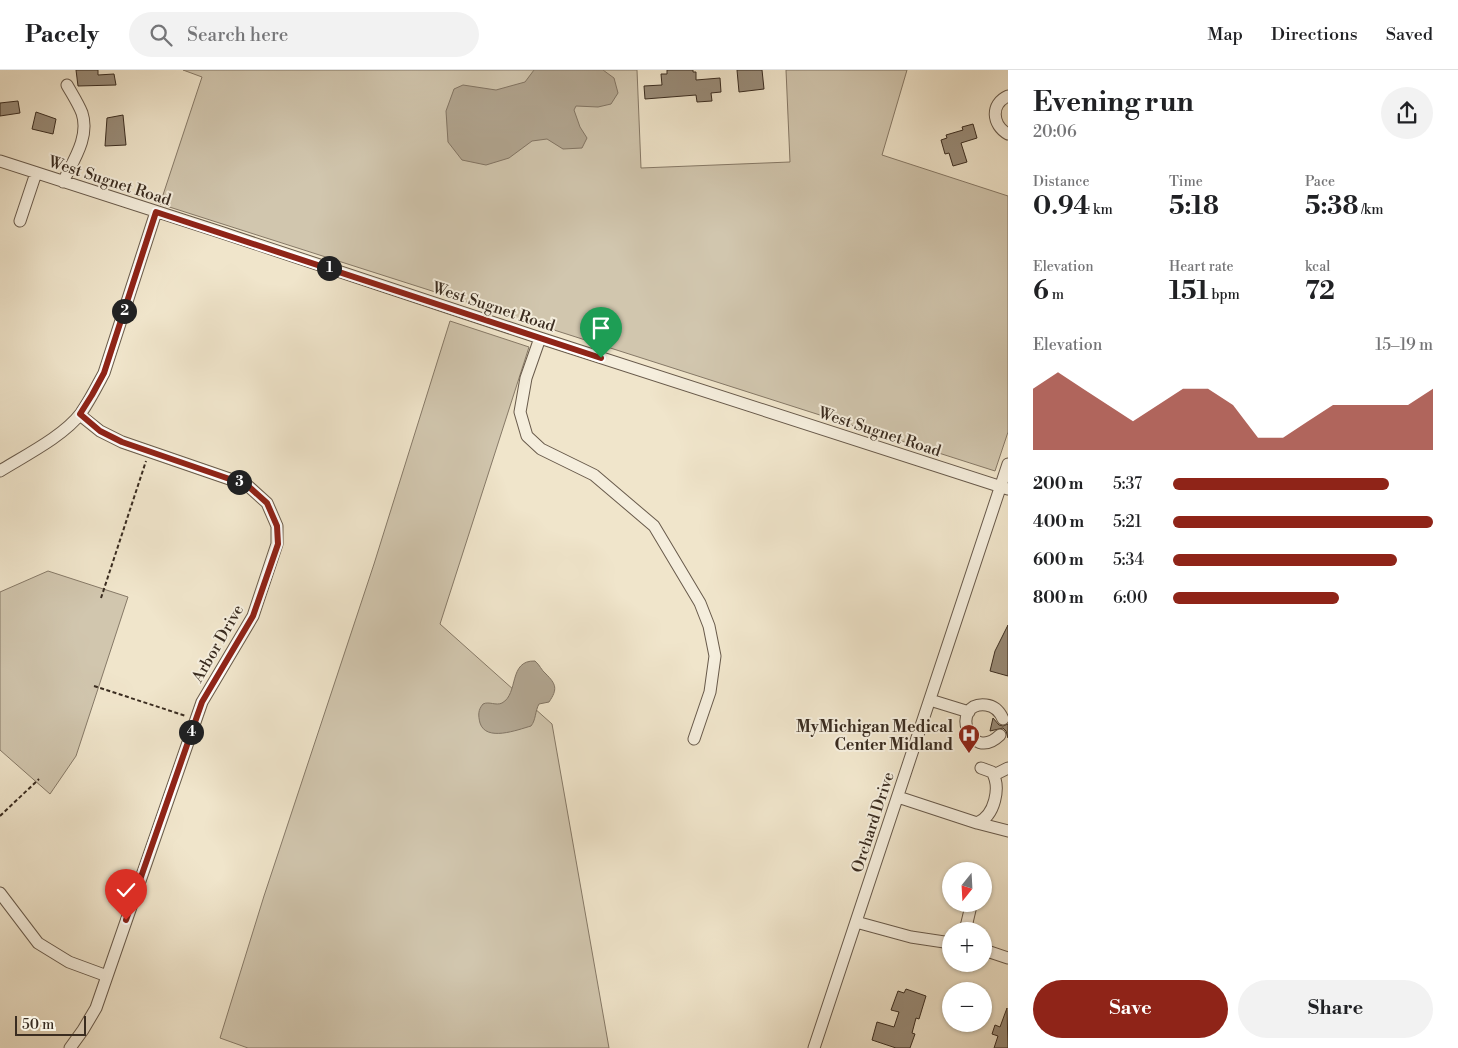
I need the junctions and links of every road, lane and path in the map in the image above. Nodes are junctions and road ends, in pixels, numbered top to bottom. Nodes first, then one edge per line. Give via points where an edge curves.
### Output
1 (67, 85) dead end
2 (1008, 96) edge
3 (1008, 134) edge
4 (0, 161) edge
5 (36, 173) junction
6 (62, 182) junction
7 (156, 212) junction
8 (20, 222) dead end
9 (540, 338) junction
10 (80, 414) junction
11 (149, 451) junction
12 (1008, 464) edge
13 (0, 471) edge
14 (1004, 488) edge
15 (101, 598) dead end
16 (94, 686) dead end
17 (930, 700) junction
18 (969, 712) junction
19 (196, 719) junction
20 (1003, 719) dead end
21 (1000, 735) dead end
22 (694, 740) dead end
23 (981, 768) dead end
24 (1008, 768) edge
25 (994, 774) junction
26 (39, 779) dead end
27 (898, 797) junction
28 (0, 816) edge
29 (977, 823) junction
30 (1008, 832) edge
31 (0, 893) edge
32 (856, 922) junction
33 (942, 942) edge
34 (992, 953) edge
35 (1008, 958) edge
36 (107, 976) junction
37 (70, 1048) edge
38 (814, 1048) edge

1 - 6 street via 81,111 84,130 80,147
2 - 3 street via 998,103 995,117 997,124
4 - 5 street, West Sugnet Road
5 - 6 street, West Sugnet Road
5 - 8 street
6 - 7 street, West Sugnet Road
7 - 9 street, West Sugnet Road
7 - 10 street via 104,373
9 - 14 street, West Sugnet Road
9 - 22 street via 526,378 520,412 527,436 541,449 594,475 654,526 696,595 709,626 715,656 710,692
10 - 11 street, Arbor Drive via 100,431
10 - 13 street via 65,429
11 - 15 path
11 - 19 street, Arbor Drive via 247,485 267,503 277,526 278,544 253,616 202,702
12 - 14 street, Orchard Drive
14 - 17 street, Orchard Drive
16 - 19 path
17 - 18 street
17 - 27 street, Orchard Drive
18 - 20 street via 978,700 992,706
18 - 21 street via 965,723 966,738 990,742
19 - 36 street, Arbor Drive
23 - 25 street
24 - 25 street
25 - 29 street via 997,788 991,812
26 - 28 path
27 - 29 street
27 - 32 street, Orchard Drive
29 - 30 street
31 - 36 street via 38,942 69,962
32 - 33 street
32 - 38 street, Orchard Drive
34 - 35 street
36 - 37 street, Arbor Drive via 96,1008

